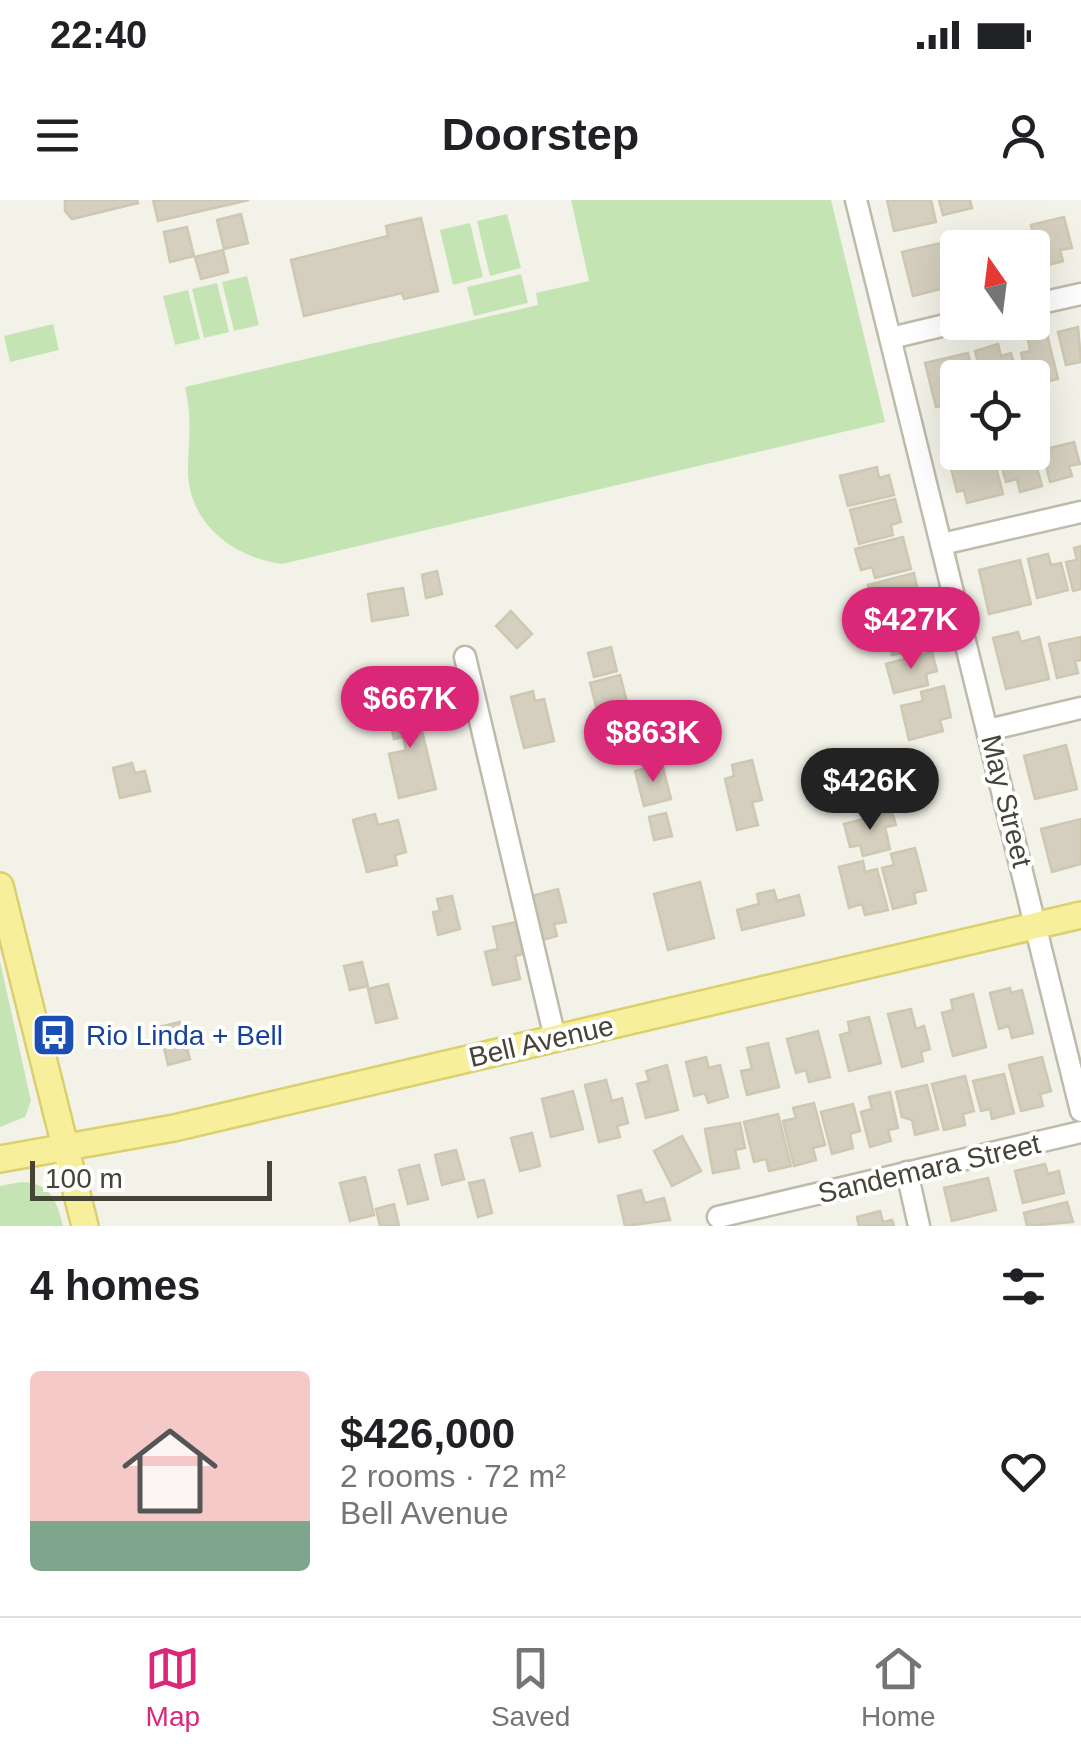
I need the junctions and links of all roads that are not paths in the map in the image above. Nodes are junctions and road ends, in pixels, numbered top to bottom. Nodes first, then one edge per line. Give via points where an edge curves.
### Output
1 (856, 200) edge
2 (1081, 294) edge
3 (1050, 301) edge
4 (940, 326) edge
5 (891, 338) junction
6 (1081, 512) edge
7 (942, 544) junction
8 (465, 657) dead end
9 (1081, 708) edge
10 (988, 730) junction
11 (0, 886) edge
12 (1081, 915) edge
13 (1035, 925) junction
14 (8, 950) edge
15 (555, 1038) junction
16 (1081, 1112) edge
17 (1081, 1132) edge
18 (65, 1147) junction
19 (0, 1159) edge
20 (907, 1172) junction
21 (718, 1218) dead end
22 (84, 1226) edge
23 (919, 1226) edge

1 - 5 street, May Street
2 - 3 street
4 - 5 street
5 - 7 street, May Street
6 - 7 street
7 - 10 street, May Street
8 - 15 street
9 - 10 street
10 - 13 street, May Street
11 - 14 main road
12 - 13 main road, Bell Avenue
13 - 15 main road, Bell Avenue
13 - 16 street, May Street
14 - 18 main road
15 - 18 main road, Bell Avenue
17 - 20 street, Sandemara Street
18 - 19 main road, Bell Avenue
18 - 22 main road
20 - 21 street, Sandemara Street
20 - 23 street

